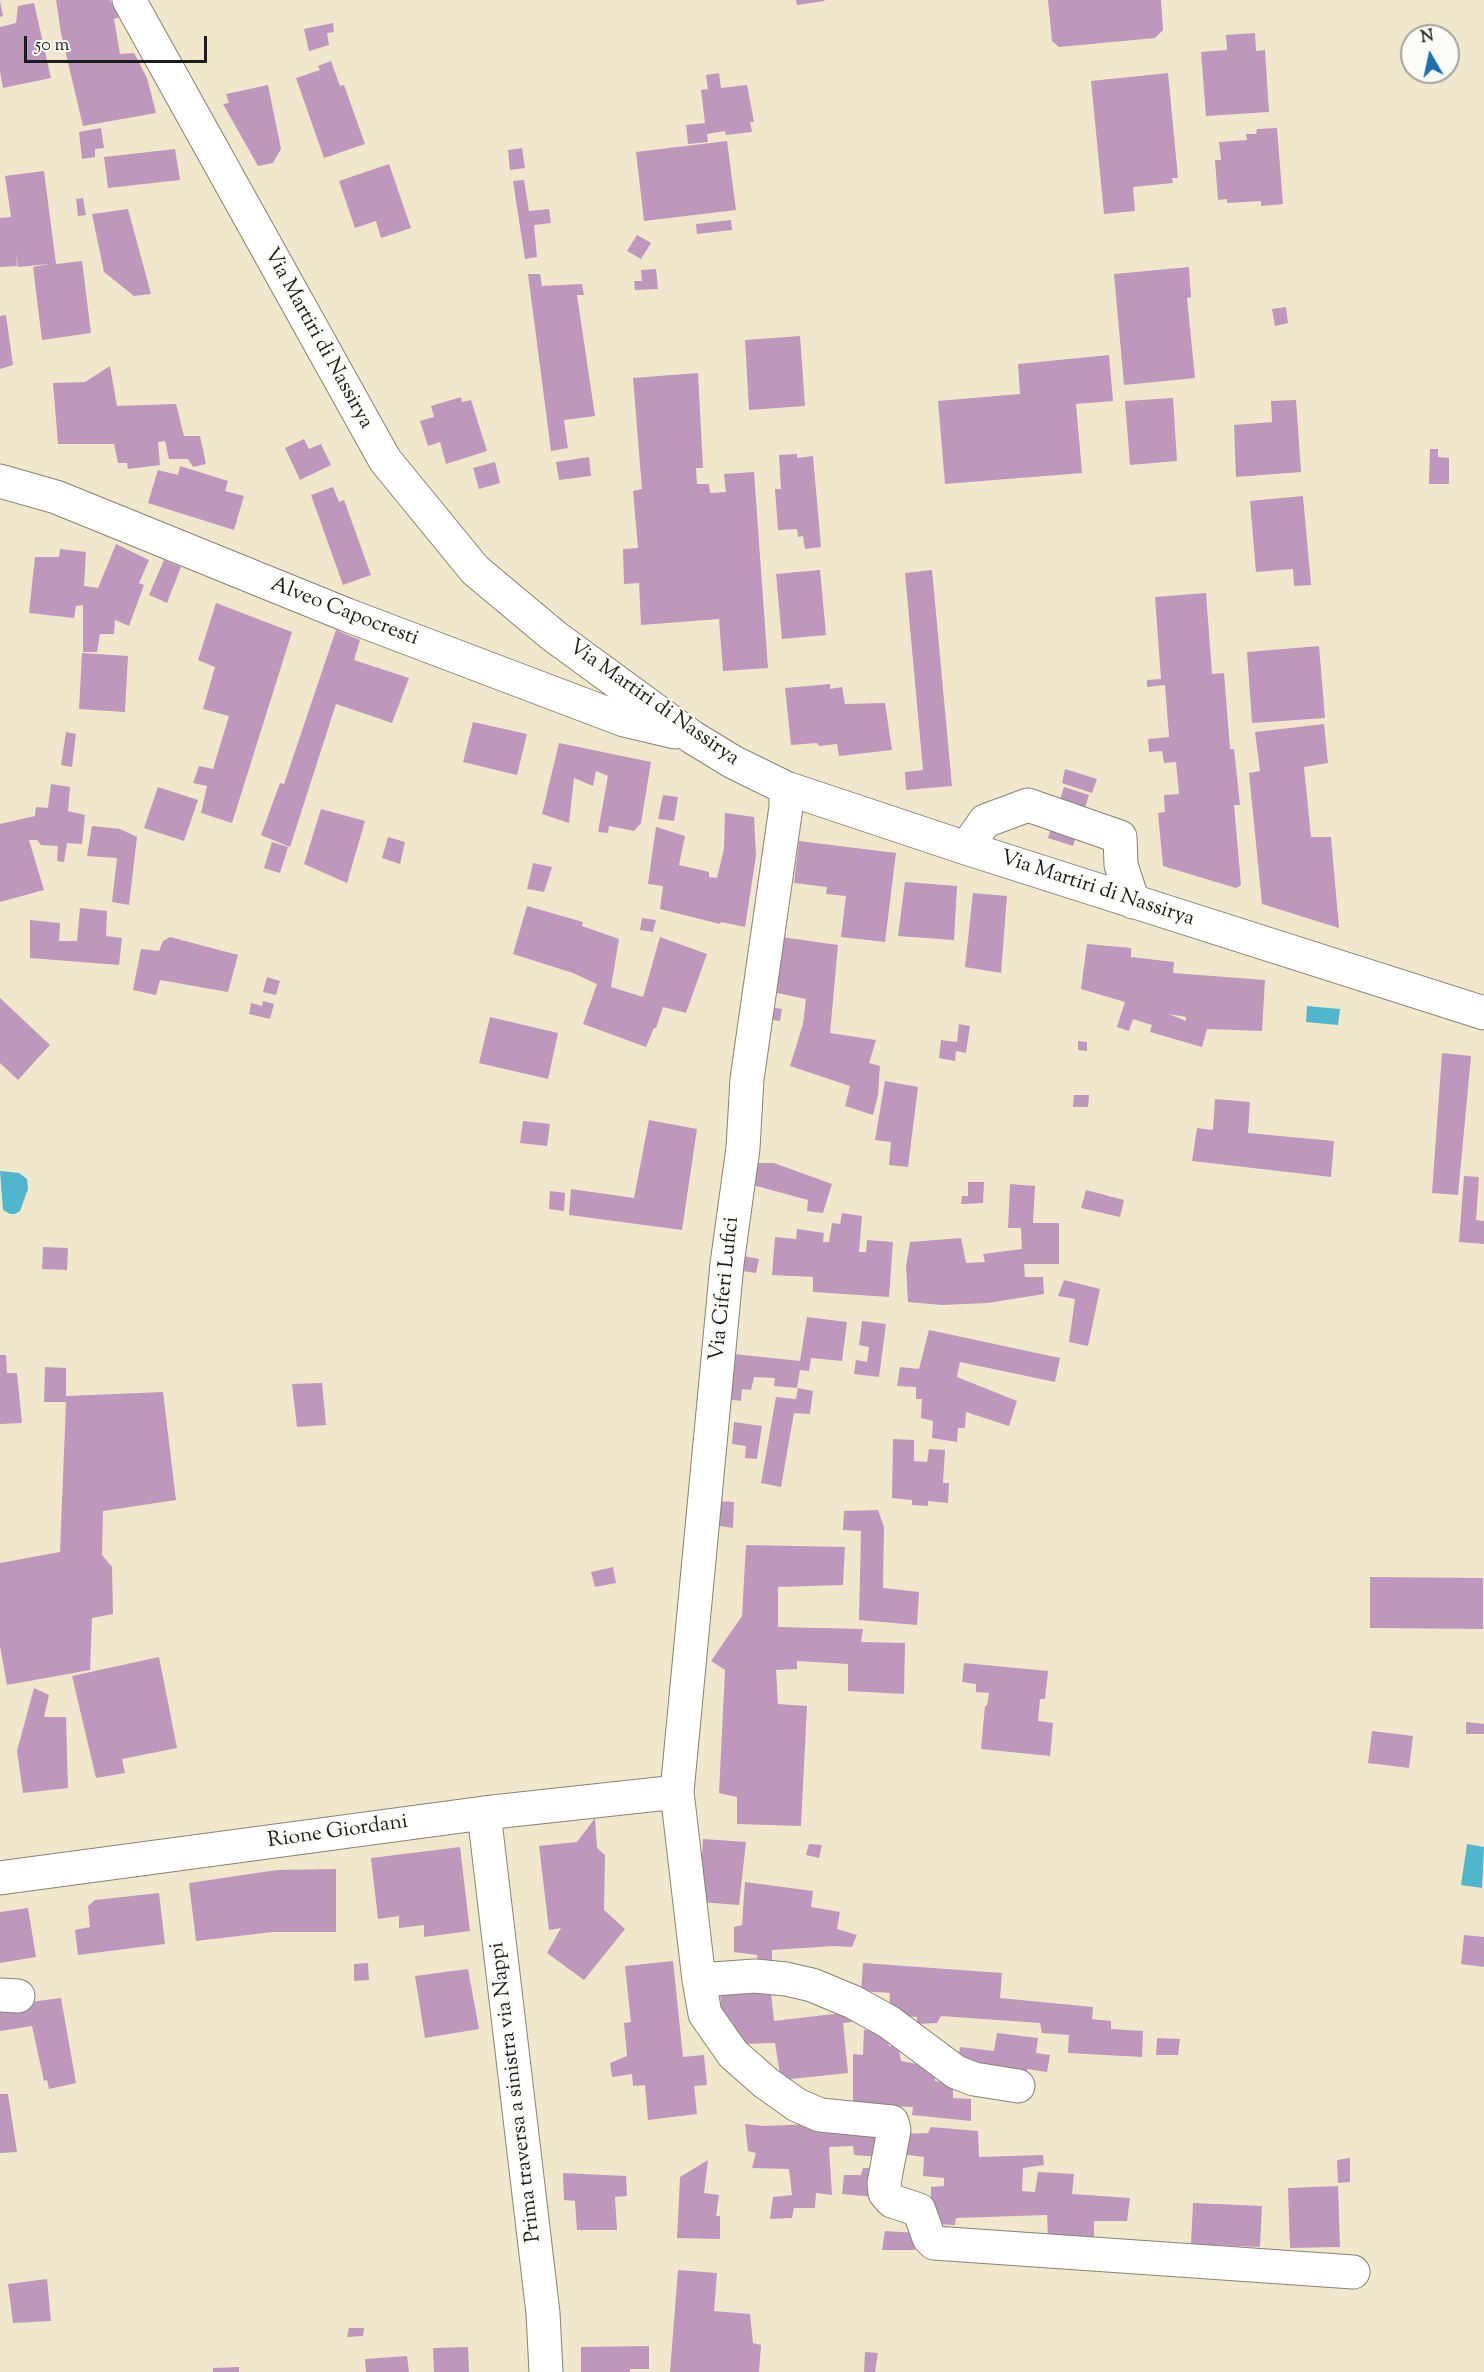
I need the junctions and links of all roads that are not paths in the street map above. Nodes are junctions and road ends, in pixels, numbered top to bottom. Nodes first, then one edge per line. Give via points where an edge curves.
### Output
1 (129, 0) edge
2 (0, 481) edge
3 (692, 736) junction
4 (786, 788) junction
5 (966, 848) junction
6 (1133, 902) junction
7 (1484, 1013) edge
8 (677, 1792) junction
9 (484, 1813) junction
10 (0, 1878) edge
11 (699, 1980) junction
12 (1018, 2086) dead end
13 (1353, 2272) dead end
14 (546, 2372) edge

1 - 3 street, Via Martiri di Nassirya via 385,460 475,570 554,636
2 - 3 street, Alveo Capocresti via 56,497 347,615 624,720
3 - 4 street, Via Martiri di Nassirya
4 - 5 street, Via Martiri di Nassirya
4 - 8 street, Via Ciferi Lufici via 747,1078
5 - 6 street, Via Martiri di Nassirya
5 - 6 street via 985,821 1028,805 1120,837 1121,865
6 - 7 street, Via Martiri di Nassirya
8 - 9 street, Rione Giordani
8 - 11 street, Via Ciferi Lufici
9 - 10 street, Rione Giordani
9 - 14 street, Prima traversa a sinistra via Nappi via 543,2313
11 - 12 street via 755,1976 812,1985 889,2022 956,2072
11 - 13 street, Via Ciferi Lufici via 705,2014 732,2054 766,2083 796,2105 820,2115 892,2122 885,2193 892,2201 918,2210 934,2243

